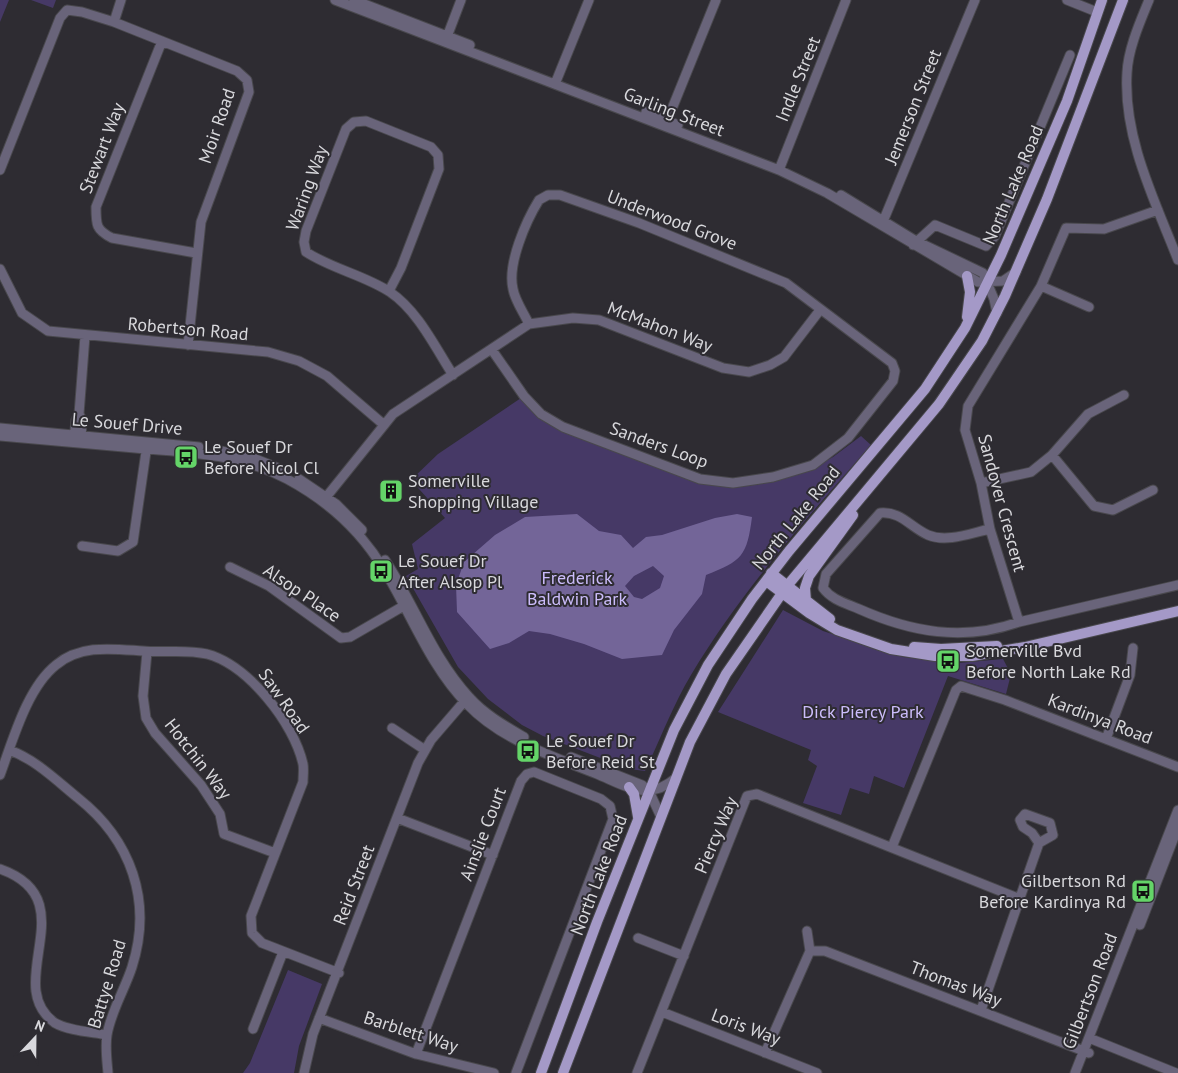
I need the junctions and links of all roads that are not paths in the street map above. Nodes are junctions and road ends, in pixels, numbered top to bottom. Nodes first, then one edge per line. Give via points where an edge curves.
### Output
1 (121, 0) edge
2 (335, 0) edge
3 (354, 0) edge
4 (462, 0) edge
5 (589, 0) edge
6 (716, 0) edge
7 (846, 0) edge
8 (975, 0) edge
9 (1067, 0) edge
10 (1102, 0) edge
11 (1122, 0) edge
12 (1149, 0) edge
13 (1098, 12) junction
14 (114, 22) junction
15 (446, 39) junction
16 (162, 41) junction
17 (1070, 55) dead end
18 (556, 82) junction
19 (666, 123) junction
20 (780, 167) junction
21 (0, 170) edge
22 (1158, 210) junction
23 (882, 223) junction
24 (914, 243) junction
25 (196, 253) junction
26 (1178, 260) edge
27 (0, 269) edge
28 (1016, 272) junction
29 (967, 276) junction
30 (988, 283) junction
31 (1041, 286) junction
32 (389, 291) junction
33 (1089, 308) dead end
34 (820, 310) junction
35 (997, 313) junction
36 (529, 324) junction
37 (965, 328) junction
38 (85, 336) junction
39 (188, 345) junction
40 (492, 350) junction
41 (895, 371) joint
42 (453, 374) junction
43 (1124, 395) dead end
44 (383, 424) junction
45 (0, 428) edge
46 (0, 436) edge
47 (77, 439) junction
48 (147, 445) junction
49 (1052, 455) junction
50 (981, 483) junction
51 (1153, 490) dead end
52 (862, 496) junction
53 (327, 501) junction
54 (990, 529) junction
55 (82, 546) dead end
56 (230, 568) dead end
57 (768, 577) junction
58 (1178, 585) edge
59 (784, 589) junction
60 (806, 602) junction
61 (407, 604) junction
62 (1178, 604) edge
63 (1178, 611) edge
64 (1019, 622) junction
65 (1134, 648) dead end
66 (147, 652) junction
67 (469, 702) junction
68 (392, 728) dead end
69 (1106, 739) junction
70 (9, 750) junction
71 (425, 750) junction
72 (1178, 767) edge
73 (0, 775) edge
74 (677, 778) junction
75 (629, 787) junction
76 (650, 791) junction
77 (1178, 810) edge
78 (662, 817) junction
79 (397, 818) junction
80 (639, 818) junction
81 (1178, 827) edge
82 (1039, 843) dead end
83 (892, 847) junction
84 (275, 853) junction
85 (493, 855) junction
86 (0, 869) edge
87 (1020, 899) junction
88 (807, 931) dead end
89 (638, 938) dead end
90 (810, 951) junction
91 (283, 952) junction
92 (684, 956) junction
93 (339, 972) junction
94 (981, 1010) junction
95 (662, 1012) junction
96 (319, 1018) junction
97 (253, 1029) dead end
98 (107, 1035) junction
99 (1092, 1039) junction
100 (1086, 1052) junction
101 (765, 1053) junction
102 (416, 1054) junction
103 (518, 1069) edge
104 (108, 1073) edge
105 (304, 1073) edge
106 (494, 1073) edge
107 (541, 1073) edge
108 (563, 1073) edge
109 (637, 1073) edge
110 (817, 1073) edge
111 (1076, 1073) edge
112 (1081, 1073) edge
113 (1176, 1073) edge

1 - 14 street
2 - 15 street, Garling Street
3 - 15 street, Garling Street
4 - 15 street
5 - 18 street
6 - 19 street
7 - 20 street, Indle Street
8 - 23 street, Jemerson Street
9 - 13 street
10 - 13 main road, North Lake Road
11 - 28 main road, North Lake Road
12 - 22 street via 1137,28 1126,72 1132,136
13 - 30 main road, North Lake Road via 1067,101
14 - 16 street, Moir Road
14 - 21 street, Moir Road via 67,10 60,18
15 - 18 street, Garling Street
16 - 25 street, Moir Road via 237,71 247,80 249,92 209,195
16 - 25 street, Stewart Way via 96,207 96,222 100,232 112,238
17 - 24 street via 995,236 986,246 935,225
18 - 19 street, Garling Street
19 - 20 street, Garling Street
20 - 23 street, Garling Street
22 - 26 street
22 - 31 street, Sandover Crescent via 1104,229 1066,228
23 - 24 street, Garling Street
24 - 29 street, Garling Street
24 - 30 street, Garling Street via 978,270
25 - 39 street, Moir Road
27 - 38 street, Robertson Road via 22,313 35,324 48,331
28 - 30 street via 1003,281
28 - 35 main road, North Lake Road
29 - 30 street, Garling Street
29 - 37 main road via 970,292
30 - 35 street, Garling Street
30 - 37 main road, North Lake Road
31 - 33 street
31 - 50 street, Sandover Crescent via 968,406 965,430
32 - 32 street, Waring Way via 306,252 304,242 346,129 354,122 366,121 431,147 438,155 439,169
32 - 42 street, Waring Way via 413,315
34 - 36 street, McMahon Way via 784,357 770,366 749,372 723,368 599,320 572,318
34 - 36 street, Underwood Grove via 786,283 760,272 639,223 560,196 548,195 539,200 534,209 514,258 511,275 513,290
34 - 41 street, Underwood Grove via 892,363
35 - 52 main road, North Lake Road via 940,404
36 - 40 street, McMahon Way
37 - 57 main road, North Lake Road via 925,389
38 - 39 street, Robertson Road
38 - 47 street
39 - 44 street, Robertson Road via 268,352 299,361 327,376
40 - 41 street, Sanders Loop via 524,396 541,414 563,427 700,479 733,483 773,477 813,465 848,438 893,381
40 - 42 street, McMahon Way
42 - 44 street, McMahon Way
43 - 49 street via 1088,414
44 - 53 street, McMahon Way via 341,479 338,491
45 - 47 street, Le Souef Drive
46 - 47 street, Le Souef Drive
47 - 48 street, Le Souef Drive
48 - 53 street, Le Souef Drive via 252,464
48 - 55 street via 133,542 118,551
49 - 50 street via 1030,472
49 - 51 street via 1094,506 1113,510
50 - 54 street, Sandover Crescent
52 - 59 main road, North Lake Road
52 - 60 main road via 846,526 809,576 805,588
53 - 61 street, Le Souef Drive via 374,554
54 - 64 street, Sandover Crescent
54 - 64 street via 952,538 930,535 891,512 880,513 826,574 823,588 830,597 888,622 941,633 994,631
56 - 61 street, Alsop Place via 268,586 341,638
57 - 59 main road
57 - 76 main road, North Lake Road via 704,673 674,730
58 - 64 street
59 - 60 main road
59 - 63 main road via 837,630 882,646 935,656 972,656 1025,647
59 - 74 main road, North Lake Road via 726,674 690,742
60 - 62 main road via 830,619 876,638 920,648 941,649 1014,644
61 - 67 street, Le Souef Drive via 429,652
65 - 69 street via 1130,675
66 - 70 street, Saw Road via 106,648 88,650 57,664 38,684
66 - 84 street, Hotchin Way via 143,708 155,733 201,785 220,814 224,834
66 - 84 street, Saw Road via 188,650 233,665 256,684 285,725 304,765 303,782
67 - 71 street, Reid Street
67 - 75 street, Le Souef Drive via 496,727 525,744
67 - 76 street, Le Souef Drive via 530,740
68 - 71 street
69 - 72 street, Kardinya Road
69 - 83 street, Kardinya Road via 965,686 958,687
70 - 73 street, Saw Road
70 - 98 street, Battye Road via 30,761 100,817 122,845 133,870 139,895 138,939 132,966
71 - 79 street, Reid Street
74 - 76 street via 665,787
74 - 78 main road, North Lake Road
75 - 76 street, Le Souef Drive
75 - 80 main road via 634,794
76 - 78 street
76 - 80 main road, North Lake Road
77 - 99 street, Gilbertson Road
78 - 108 main road, North Lake Road
79 - 85 street
79 - 93 street, Reid Street
80 - 107 main road, North Lake Road
81 - 99 street, Gilbertson Road
82 - 87 street
83 - 87 street, Piercy Way
83 - 92 street, Piercy Way via 757,794 747,796
84 - 91 street, Saw Road via 251,916 252,933 262,943
85 - 102 street, Ainslie Court
85 - 103 street, Ainslie Court via 520,781 527,774 534,772 610,806 614,818
86 - 98 street via 27,882 36,894 40,927 31,971 31,991 41,1010 56,1023
87 - 94 street
88 - 90 street
89 - 92 street
90 - 94 street, Thomas Way via 825,951
90 - 101 street
91 - 93 street, Saw Road
91 - 97 street
92 - 95 street, Piercy Way
93 - 96 street, Reid Street
94 - 100 street, Thomas Way
95 - 101 street, Loris Way
95 - 109 street, Piercy Way
96 - 102 street, Barblett Way
96 - 105 street, Reid Street
98 - 104 street, Battye Road
99 - 100 street, Gilbertson Road
99 - 113 street
100 - 111 street, Gilbertson Road
100 - 112 street, Gilbertson Road
101 - 110 street, Loris Way
102 - 106 street, Barblett Way

